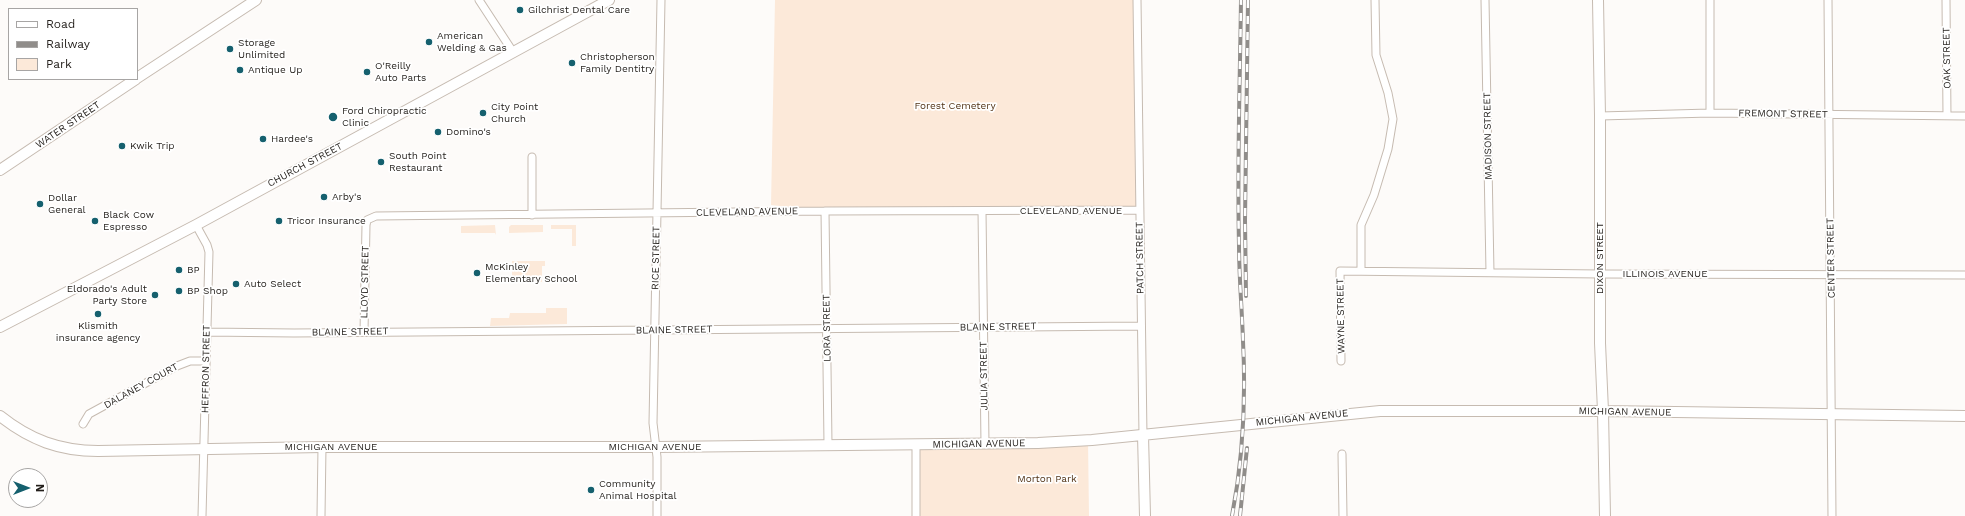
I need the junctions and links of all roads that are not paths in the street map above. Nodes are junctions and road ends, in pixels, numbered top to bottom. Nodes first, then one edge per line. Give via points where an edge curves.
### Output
1 (256, 0) edge
2 (479, 0) edge
3 (609, 0) edge
4 (661, 0) edge
5 (1137, 0) edge
6 (1375, 0) edge
7 (1485, 0) edge
8 (1598, 0) edge
9 (1710, 0) edge
10 (1828, 0) edge
11 (1946, 0) edge
12 (513, 52) junction
13 (138, 78) edge
14 (135, 80) edge
15 (1710, 113) junction
16 (1829, 115) junction
17 (1600, 116) junction
18 (1947, 116) junction
19 (1965, 116) edge
20 (532, 157) dead end
21 (0, 170) edge
22 (1139, 210) junction
23 (825, 211) junction
24 (982, 211) junction
25 (657, 214) junction
26 (532, 215) junction
27 (196, 225) junction
28 (366, 232) joint
29 (1340, 271) joint
30 (1361, 271) junction
31 (1490, 272) junction
32 (1600, 274) junction
33 (1832, 274) junction
34 (1965, 275) edge
35 (1141, 326) junction
36 (0, 327) edge
37 (983, 327) junction
38 (827, 329) junction
39 (654, 330) junction
40 (206, 332) junction
41 (364, 332) junction
42 (206, 361) junction
43 (1341, 361) dead end
44 (1604, 411) junction
45 (1831, 415) junction
46 (0, 416) edge
47 (1965, 416) edge
48 (83, 424) dead end
49 (1143, 435) junction
50 (828, 444) junction
51 (916, 444) junction
52 (985, 444) junction
53 (322, 447) junction
54 (655, 447) junction
55 (204, 448) junction
56 (1342, 454) dead end
57 (202, 516) edge
58 (321, 516) edge
59 (656, 516) edge
60 (916, 516) edge
61 (1145, 516) edge
62 (1343, 516) edge
63 (1604, 516) edge
64 (1832, 516) edge

1 - 13 street, WATER STREET
2 - 12 street
3 - 12 street, CHURCH STREET
4 - 25 street, RICE STREET
5 - 22 street, PATCH STREET
6 - 30 street via 1376,55 1393,119 1388,149 1374,195 1361,225
7 - 31 street, MADISON STREET
8 - 17 street, DIXON STREET
9 - 15 street
10 - 16 street, CENTER STREET
11 - 18 street, OAK STREET
12 - 27 street, CHURCH STREET
14 - 21 street, WATER STREET
15 - 16 street, FREMONT STREET
15 - 17 street, FREMONT STREET
16 - 18 street, FREMONT STREET
16 - 33 street, CENTER STREET
17 - 32 street, DIXON STREET
18 - 19 street, FREMONT STREET
20 - 26 street
22 - 24 street, CLEVELAND AVENUE
22 - 35 street, PATCH STREET
23 - 24 street, CLEVELAND AVENUE
23 - 25 street, CLEVELAND AVENUE
23 - 38 street, LORA STREET
24 - 37 street, JULIA STREET
25 - 26 street, CLEVELAND AVENUE
25 - 39 street, RICE STREET
26 - 28 street, CLEVELAND AVENUE via 376,216 367,220
27 - 36 street, CHURCH STREET
27 - 40 street, HEFFRON STREET via 208,245 209,252
28 - 41 street, LLOYD STREET
29 - 30 street, ILLINOIS AVENUE
29 - 43 street, WAYNE STREET
30 - 31 street, ILLINOIS AVENUE
31 - 32 street, ILLINOIS AVENUE
32 - 33 street, ILLINOIS AVENUE
32 - 44 street, DIXON STREET
33 - 34 street, ILLINOIS AVENUE
33 - 45 street, CENTER STREET
35 - 37 street, BLAINE STREET
35 - 49 street, PATCH STREET
37 - 38 street, BLAINE STREET
37 - 52 street, JULIA STREET
38 - 39 street, BLAINE STREET
38 - 50 street, LORA STREET
39 - 41 street, BLAINE STREET
39 - 54 street, RICE STREET
40 - 41 street, BLAINE STREET
40 - 42 street, HEFFRON STREET
42 - 48 street, DALANEY COURT via 190,361 177,366 89,414
42 - 55 street, HEFFRON STREET
44 - 45 street, MICHIGAN AVENUE
44 - 49 street, MICHIGAN AVENUE via 1380,411
44 - 63 street, DIXON STREET
45 - 47 street, MICHIGAN AVENUE
45 - 64 street, CENTER STREET
46 - 55 street, MICHIGAN AVENUE via 35,439 74,450
49 - 52 street, MICHIGAN AVENUE
49 - 61 street, PATCH STREET
50 - 51 street, MICHIGAN AVENUE
50 - 54 street, MICHIGAN AVENUE
51 - 52 street, MICHIGAN AVENUE
51 - 60 street
53 - 54 street, MICHIGAN AVENUE
53 - 55 street, MICHIGAN AVENUE
53 - 58 street
54 - 59 street, RICE STREET
55 - 57 street, HEFFRON STREET
56 - 62 street

